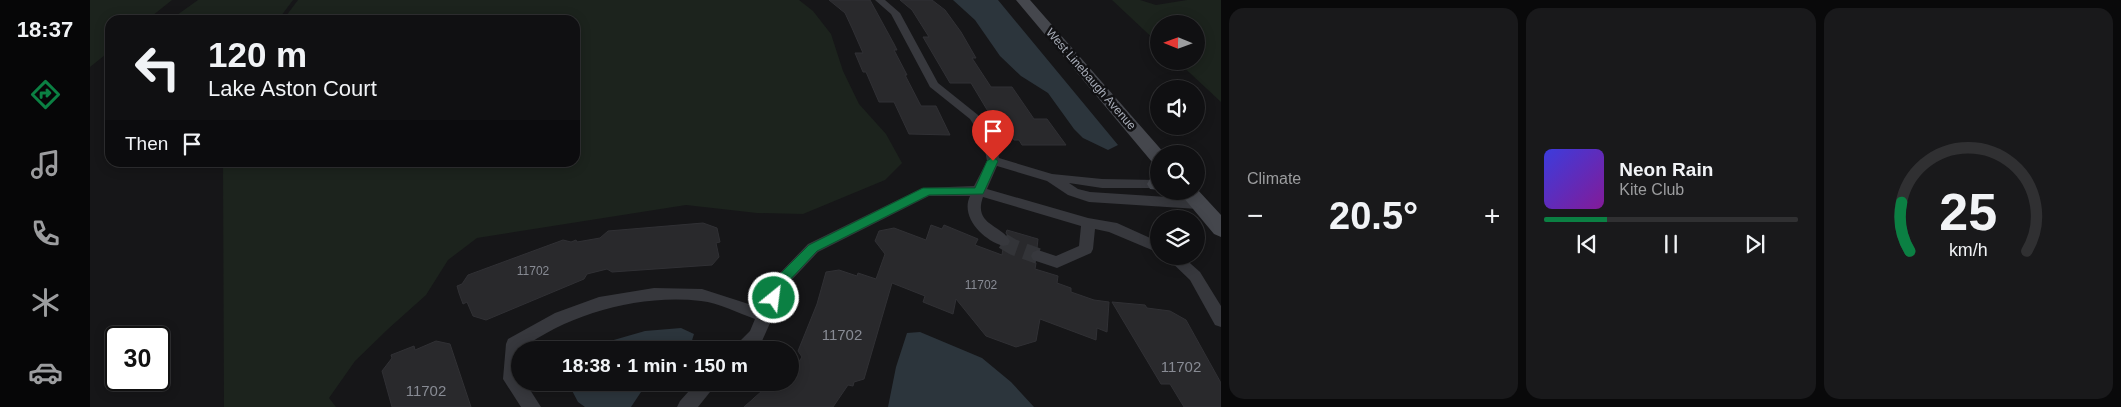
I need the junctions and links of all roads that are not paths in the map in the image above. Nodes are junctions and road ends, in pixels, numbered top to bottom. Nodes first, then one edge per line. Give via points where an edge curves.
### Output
1 (880, 0) edge
2 (1023, 0) edge
3 (1150, 148) edge
4 (993, 161) junction
5 (1052, 178) junction
6 (1150, 184) edge
7 (979, 192) junction
8 (1150, 199) edge
9 (1196, 200) edge
10 (1088, 223) junction
11 (1221, 229) edge
12 (1003, 241) tunnel mouth
13 (1150, 244) edge
14 (1038, 256) tunnel mouth
15 (1182, 265) edge
16 (766, 316) junction
17 (1221, 320) edge
18 (751, 341) edge
19 (701, 391) edge
20 (532, 407) edge
21 (686, 407) edge

1 - 4 street via 895,13 934,85 974,116 989,139
2 - 3 main road, West Linebaugh Avenue
4 - 5 street
4 - 7 street
5 - 6 street via 1092,183
5 - 8 street via 1069,190 1089,197
7 - 10 street
7 - 12 street via 973,201 976,219
7 - 16 street via 927,191 813,248 781,281
9 - 11 main road
10 - 13 street via 1112,227
10 - 14 street via 1086,249 1056,262
15 - 17 street via 1195,276
16 - 18 street
16 - 20 street via 702,295 654,294 605,302 561,318 514,344 512,379
19 - 21 street

